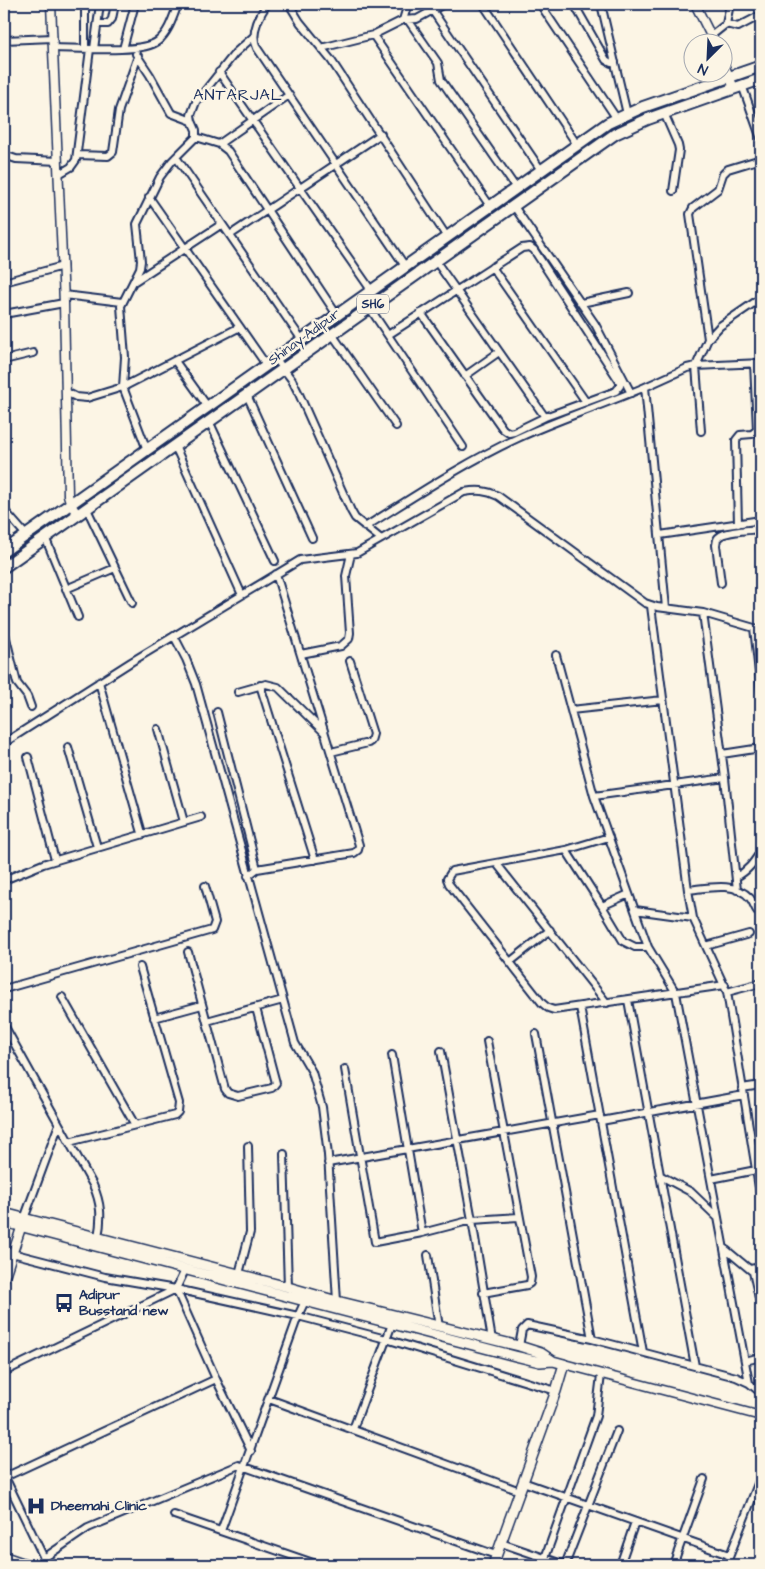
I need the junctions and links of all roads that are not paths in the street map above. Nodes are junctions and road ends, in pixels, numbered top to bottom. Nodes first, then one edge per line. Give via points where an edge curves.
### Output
1 (51, 4) edge
2 (85, 4) edge
3 (100, 4) edge
4 (116, 4) edge
5 (135, 4) edge
6 (178, 4) edge
7 (268, 4) edge
8 (288, 4) edge
9 (408, 4) edge
10 (444, 4) edge
11 (483, 4) edge
12 (540, 4) edge
13 (574, 4) edge
14 (602, 4) edge
15 (695, 4) edge
16 (730, 4) edge
17 (432, 10) junction
18 (761, 15) edge
19 (406, 20) junction
20 (98, 24) junction
21 (726, 24) junction
22 (709, 32) edge
23 (719, 32) edge
24 (373, 35) junction
25 (254, 37) junction
26 (53, 38) junction
27 (4, 40) edge
28 (53, 48) junction
29 (90, 48) junction
30 (322, 48) junction
31 (123, 49) junction
32 (134, 49) junction
33 (138, 56) junction
34 (615, 62) junction
35 (761, 66) edge
36 (219, 72) junction
37 (732, 75) edge
38 (732, 79) edge
39 (761, 79) edge
40 (714, 82) edge
41 (738, 87) junction
42 (290, 95) junction
43 (664, 113) junction
44 (627, 114) junction
45 (618, 118) junction
46 (192, 121) junction
47 (253, 121) junction
48 (380, 134) junction
49 (196, 137) junction
50 (761, 139) edge
51 (219, 144) junction
52 (578, 146) junction
53 (4, 155) edge
54 (77, 155) junction
55 (176, 157) junction
56 (761, 159) edge
57 (58, 162) junction
58 (336, 164) junction
59 (541, 170) junction
60 (59, 174) junction
61 (300, 188) junction
62 (516, 188) junction
63 (673, 192) dead end
64 (150, 197) junction
65 (513, 205) junction
66 (490, 206) junction
67 (267, 210) junction
68 (222, 224) junction
69 (230, 235) junction
70 (447, 237) junction
71 (185, 248) junction
72 (435, 260) junction
73 (63, 266) junction
74 (405, 266) junction
75 (492, 267) junction
76 (4, 282) edge
77 (133, 282) junction
78 (371, 290) junction
79 (456, 291) junction
80 (630, 293) dead end
81 (761, 298) edge
82 (64, 299) junction
83 (122, 302) junction
84 (581, 304) junction
85 (369, 307) junction
86 (422, 313) junction
87 (4, 314) edge
88 (337, 315) junction
89 (240, 327) junction
90 (332, 334) junction
91 (388, 335) junction
92 (708, 339) junction
93 (302, 340) junction
94 (499, 352) junction
95 (33, 353) dead end
96 (276, 359) junction
97 (4, 360) edge
98 (176, 361) junction
99 (754, 363) junction
100 (761, 363) edge
101 (267, 366) junction
102 (696, 366) junction
103 (284, 368) junction
104 (465, 376) junction
105 (123, 387) junction
106 (645, 387) junction
107 (66, 392) junction
108 (631, 393) junction
109 (246, 395) junction
110 (586, 402) junction
111 (208, 407) junction
112 (545, 417) junction
113 (209, 421) junction
114 (396, 426) dead end
115 (701, 431) dead end
116 (175, 446) junction
117 (463, 447) dead end
118 (147, 450) junction
119 (71, 505) junction
120 (4, 510) edge
121 (82, 512) junction
122 (761, 520) edge
123 (738, 524) junction
124 (366, 527) junction
125 (760, 529) edge
126 (26, 535) junction
127 (660, 536) junction
128 (45, 537) junction
129 (312, 538) dead end
130 (382, 539) junction
131 (4, 552) edge
132 (761, 553) edge
133 (351, 554) junction
134 (275, 561) dead end
135 (4, 567) edge
136 (115, 568) junction
137 (276, 574) junction
138 (721, 583) dead end
139 (66, 588) junction
140 (242, 595) junction
141 (132, 603) dead end
142 (651, 606) junction
143 (666, 608) junction
144 (703, 613) junction
145 (78, 617) dead end
146 (754, 628) junction
147 (4, 630) edge
148 (761, 630) edge
149 (174, 636) junction
150 (6, 649) edge
151 (301, 654) junction
152 (556, 655) dead end
153 (350, 661) dead end
154 (99, 682) junction
155 (260, 685) junction
156 (761, 691) edge
157 (238, 692) dead end
158 (663, 700) junction
159 (31, 707) dead end
160 (570, 710) junction
161 (217, 712) dead end
162 (158, 729) dead end
163 (326, 734) junction
164 (4, 742) edge
165 (68, 747) dead end
166 (761, 748) edge
167 (331, 752) junction
168 (722, 754) junction
169 (28, 757) dead end
170 (726, 778) junction
171 (673, 785) junction
172 (594, 796) junction
173 (201, 817) dead end
174 (184, 822) junction
175 (142, 833) junction
176 (609, 837) junction
177 (98, 847) junction
178 (566, 850) junction
179 (761, 851) edge
180 (55, 860) junction
181 (315, 860) junction
182 (497, 864) junction
183 (257, 869) junction
184 (248, 876) junction
185 (736, 877) junction
186 (4, 880) edge
187 (205, 886) dead end
188 (688, 890) junction
189 (737, 890) junction
190 (629, 894) junction
191 (602, 906) junction
192 (635, 910) junction
193 (761, 915) edge
194 (693, 918) junction
195 (550, 930) junction
196 (750, 934) dead end
197 (706, 946) junction
198 (648, 947) junction
199 (188, 952) dead end
200 (510, 962) junction
201 (140, 967) dead end
202 (761, 983) edge
203 (725, 985) junction
204 (4, 989) edge
205 (727, 992) junction
206 (676, 993) junction
207 (62, 997) dead end
208 (283, 1000) junction
209 (628, 1000) junction
210 (608, 1003) junction
211 (202, 1005) junction
212 (580, 1007) junction
213 (256, 1008) junction
214 (154, 1018) junction
215 (207, 1021) junction
216 (4, 1025) edge
217 (536, 1034) dead end
218 (487, 1041) dead end
219 (441, 1051) dead end
220 (392, 1055) dead end
221 (345, 1069) dead end
222 (761, 1085) edge
223 (742, 1088) junction
224 (744, 1095) junction
225 (696, 1104) junction
226 (649, 1113) junction
227 (600, 1118) junction
228 (552, 1123) junction
229 (59, 1124) junction
230 (136, 1125) junction
231 (504, 1131) junction
232 (456, 1140) junction
233 (69, 1142) junction
234 (248, 1146) dead end
235 (408, 1149) junction
236 (284, 1154) dead end
237 (361, 1157) junction
238 (328, 1163) junction
239 (756, 1170) junction
240 (661, 1176) junction
241 (711, 1179) junction
242 (761, 1200) edge
243 (4, 1213) edge
244 (519, 1218) junction
245 (718, 1218) junction
246 (472, 1220) junction
247 (4, 1222) edge
248 (23, 1223) junction
249 (422, 1233) junction
250 (98, 1237) junction
251 (724, 1248) junction
252 (4, 1251) edge
253 (12, 1253) junction
254 (428, 1256) dead end
255 (761, 1267) edge
256 (750, 1268) junction
257 (185, 1270) junction
258 (239, 1274) junction
259 (4, 1279) edge
260 (288, 1287) junction
261 (176, 1289) junction
262 (484, 1293) junction
263 (305, 1301) junction
264 (338, 1301) junction
265 (761, 1307) edge
266 (298, 1316) junction
267 (392, 1324) junction
268 (439, 1327) junction
269 (386, 1339) junction
270 (592, 1339) junction
271 (492, 1340) junction
272 (519, 1346) junction
273 (643, 1352) junction
274 (761, 1357) edge
275 (552, 1361) junction
276 (745, 1361) junction
277 (564, 1364) junction
278 (695, 1366) junction
279 (4, 1372) edge
280 (601, 1375) junction
281 (216, 1379) junction
282 (749, 1383) junction
283 (556, 1391) junction
284 (761, 1393) edge
285 (270, 1398) junction
286 (761, 1416) edge
287 (353, 1429) junction
288 (617, 1431) dead end
289 (249, 1454) junction
290 (242, 1465) junction
291 (4, 1476) edge
292 (761, 1476) edge
293 (704, 1479) dead end
294 (522, 1487) junction
295 (567, 1498) junction
296 (588, 1505) junction
297 (174, 1514) dead end
298 (635, 1522) junction
299 (221, 1531) junction
300 (683, 1538) junction
301 (501, 1543) junction
302 (496, 1555) junction
303 (729, 1555) junction
304 (4, 1556) edge
305 (44, 1558) junction
306 (545, 1558) junction
307 (16, 1563) edge
308 (30, 1565) edge
309 (38, 1565) edge
310 (319, 1565) edge
311 (493, 1565) edge
312 (565, 1565) edge
313 (620, 1565) edge
314 (673, 1565) edge
315 (726, 1565) edge

1 - 26 street
2 - 29 street
3 - 20 street
4 - 20 street via 108,24
5 - 31 street
6 - 32 street via 164,35 149,47
7 - 25 street
8 - 30 street
9 - 19 street
10 - 17 street
11 - 52 street
12 - 45 street
13 - 34 street via 606,60
14 - 34 street
15 - 22 street
16 - 21 street
17 - 19 street via 417,19
17 - 59 street
18 - 21 street via 738,27
19 - 24 street
19 - 62 street via 438,63 441,80
20 - 29 street
21 - 23 street
24 - 30 street
24 - 66 street
25 - 36 street via 234,53
25 - 42 street via 257,48
26 - 27 street
26 - 28 street
28 - 29 street
28 - 57 street
29 - 31 street
29 - 54 street
30 - 48 street
31 - 32 street
32 - 33 street
33 - 46 street via 171,113
33 - 54 street via 119,110 113,152 108,156
34 - 44 street
35 - 37 main road, Shinay-Adipur / SH6
36 - 46 street via 196,102
36 - 47 street
38 - 41 street
39 - 41 main road, Shinay-Adipur / SH6
40 - 44 main road, Shinay-Adipur / SH6
41 - 43 main road, Shinay-Adipur / SH6
41 - 50 street
42 - 47 street
42 - 58 street
43 - 63 street via 679,150
43 - 65 main road, Shinay-Adipur / SH6 via 615,134
44 - 45 main road, Shinay-Adipur / SH6
45 - 52 main road, Shinay-Adipur / SH6
46 - 49 street
47 - 51 street
47 - 61 street
48 - 58 street
48 - 70 street
49 - 51 street
49 - 55 street
51 - 67 street via 228,151
52 - 59 main road, Shinay-Adipur / SH6
53 - 57 street
54 - 60 street via 74,163
55 - 64 street via 160,177
55 - 68 street
56 - 92 street via 728,169 718,189 690,214
57 - 60 street
58 - 61 street
58 - 74 street
59 - 62 main road, Shinay-Adipur / SH6
60 - 73 street
61 - 67 street
61 - 78 street
62 - 66 main road, Shinay-Adipur / SH6
64 - 71 street
64 - 77 street via 137,224 141,261
65 - 72 main road, Shinay-Adipur / SH6
65 - 84 street
66 - 70 main road, Shinay-Adipur / SH6
67 - 69 street
67 - 88 street
68 - 69 street
68 - 71 street
69 - 93 street
70 - 74 main road, Shinay-Adipur / SH6
71 - 77 street
71 - 89 street
72 - 79 street
72 - 85 main road, Shinay-Adipur / SH6
73 - 76 street
73 - 82 street
74 - 78 main road, Shinay-Adipur / SH6
75 - 79 street
75 - 110 street
75 - 110 street via 522,248 534,250 620,382 616,391
77 - 83 street
78 - 88 main road, Shinay-Adipur / SH6
79 - 86 street
79 - 94 street
80 - 84 street
81 - 92 street via 720,326
82 - 83 street
82 - 87 street
82 - 107 street
83 - 105 street
84 - 108 street
85 - 90 main road, Shinay-Adipur / SH6
85 - 91 street
86 - 91 street
86 - 104 street
88 - 93 main road, Shinay-Adipur / SH6
89 - 98 street
89 - 101 street
90 - 103 main road, Shinay-Adipur / SH6
90 - 114 street
91 - 117 street
92 - 102 street
93 - 96 main road, Shinay-Adipur / SH6
94 - 104 street
94 - 112 street
95 - 97 street
96 - 101 main road, Shinay-Adipur / SH6
96 - 103 street
98 - 105 street
98 - 111 street
99 - 100 street
99 - 102 street
99 - 123 street via 757,430 740,435 736,440
101 - 111 main road, Shinay-Adipur / SH6
102 - 106 street
102 - 115 street
103 - 109 main road, Shinay-Adipur / SH6
103 - 124 street via 299,394 351,511
104 - 112 street via 506,432 514,432
105 - 107 street via 87,398
105 - 118 street
106 - 108 street
106 - 127 street
107 - 119 street via 68,495
108 - 124 street via 492,451
109 - 113 main road, Shinay-Adipur / SH6
109 - 129 street
110 - 112 street
111 - 118 main road, Shinay-Adipur / SH6
113 - 116 main road, Shinay-Adipur / SH6
113 - 134 street
116 - 121 main road, Shinay-Adipur / SH6
116 - 140 street
118 - 119 main road, Shinay-Adipur / SH6
119 - 121 street
119 - 126 main road, Shinay-Adipur / SH6
120 - 126 street
121 - 128 main road, Shinay-Adipur / SH6
121 - 136 street
122 - 123 street
123 - 127 street
124 - 130 street
125 - 132 street
125 - 138 street via 726,534 717,539
126 - 131 main road, Shinay-Adipur / SH6
127 - 143 street
128 - 135 main road, Shinay-Adipur / SH6
128 - 139 street
130 - 133 street
130 - 142 street via 464,492 488,491
133 - 137 street via 300,560
133 - 151 street via 346,576 349,639 341,646
136 - 139 street
136 - 141 street
137 - 140 street
137 - 151 street
139 - 145 street
140 - 149 street
142 - 143 street
142 - 158 street
143 - 144 street
144 - 146 street
144 - 168 street
146 - 148 street
146 - 156 street
147 - 150 street
149 - 154 street
149 - 184 street via 196,684
150 - 159 street via 17,682
151 - 163 street
152 - 160 street
153 - 167 street via 373,734 368,743
154 - 164 street
154 - 175 street
155 - 157 street
155 - 163 street via 278,687
155 - 181 street
158 - 160 street
158 - 171 street
160 - 172 street
161 - 183 street
162 - 174 street
163 - 167 street
165 - 177 street
166 - 168 street
167 - 181 street via 359,846 354,853
168 - 170 street
169 - 180 street
170 - 171 street
170 - 185 street
171 - 172 street
171 - 188 street
172 - 176 street
173 - 174 street
174 - 175 street
175 - 177 street
176 - 178 street
176 - 190 street
177 - 180 street
178 - 182 street
178 - 191 street
179 - 185 street via 745,873
180 - 186 street
181 - 183 street
182 - 195 street
182 - 200 street via 452,871 447,879
183 - 184 street
184 - 208 street
185 - 189 street
187 - 204 street via 215,922 212,930
188 - 189 street via 718,886
188 - 194 street
189 - 193 street via 748,896
190 - 191 street
190 - 192 street
191 - 198 street via 624,941 635,947
192 - 194 street
192 - 198 street
194 - 197 street
195 - 200 street
195 - 210 street
196 - 197 street
197 - 203 street
198 - 206 street
199 - 211 street
200 - 212 street via 548,1008
201 - 214 street
202 - 205 street
203 - 205 street
203 - 206 street
205 - 223 street
206 - 209 street
206 - 225 street
207 - 230 street
208 - 213 street
208 - 238 street via 295,1043 312,1072 322,1107
209 - 210 street
209 - 226 street
210 - 212 street
211 - 214 street
211 - 215 street
212 - 227 street
213 - 215 street
213 - 215 street via 276,1079 272,1088 238,1096 228,1093
214 - 230 street via 179,1108 175,1115
216 - 229 street
217 - 228 street
218 - 231 street
219 - 232 street
220 - 235 street
221 - 237 street
222 - 223 street
223 - 224 street
224 - 225 street
224 - 239 street
225 - 226 street
225 - 241 street
226 - 227 street
226 - 240 street
227 - 228 street
227 - 273 street
228 - 231 street
228 - 270 street
229 - 233 street
229 - 248 street
230 - 233 street
231 - 232 street
231 - 244 street
232 - 235 street
232 - 246 street
233 - 250 street via 98,1198 101,1210
234 - 258 street via 250,1232
235 - 237 street
235 - 249 street
236 - 260 street
237 - 238 street
237 - 249 street via 375,1242
238 - 264 street
239 - 241 street
239 - 242 street
240 - 245 street via 691,1192
240 - 278 street
241 - 245 street
243 - 248 main road
244 - 246 street
244 - 262 street via 531,1281 527,1285
245 - 251 street
246 - 249 street
246 - 262 street
247 - 248 main road
248 - 250 main road
248 - 253 street
248 - 257 main road
250 - 258 main road
251 - 256 street
251 - 276 street
252 - 253 street
253 - 259 street
253 - 261 street via 104,1277
254 - 268 street
255 - 256 street
256 - 265 street via 755,1276
257 - 261 street
257 - 263 main road
258 - 260 main road
260 - 264 main road
261 - 266 street
261 - 279 street
261 - 281 street
262 - 271 street
263 - 266 street
263 - 267 main road
264 - 268 main road
266 - 269 street
266 - 285 street
267 - 269 street
267 - 275 main road via 540,1362
268 - 271 main road
269 - 283 street
269 - 287 street
270 - 272 street via 527,1325 522,1330
270 - 273 street
271 - 272 main road
272 - 275 main road via 541,1353
273 - 278 street
274 - 276 street
275 - 277 main road
276 - 282 street
277 - 280 street
277 - 283 main road
278 - 282 street
280 - 286 street
280 - 295 street via 596,1416
281 - 289 street
281 - 291 street
282 - 284 street
283 - 294 main road
285 - 287 street
285 - 289 street
287 - 294 street
288 - 296 street
289 - 290 street
290 - 299 street
290 - 302 street
290 - 305 street via 88,1528
291 - 305 street
292 - 303 street
293 - 300 street
294 - 295 street
294 - 301 main road
295 - 296 street
295 - 306 street
296 - 298 street
296 - 312 street
297 - 299 street
298 - 300 street
298 - 313 street
299 - 310 street
300 - 303 street
300 - 314 street
301 - 302 main road
301 - 306 street
302 - 311 main road
303 - 315 street
304 - 307 street
305 - 309 street
306 - 312 street
307 - 308 street

